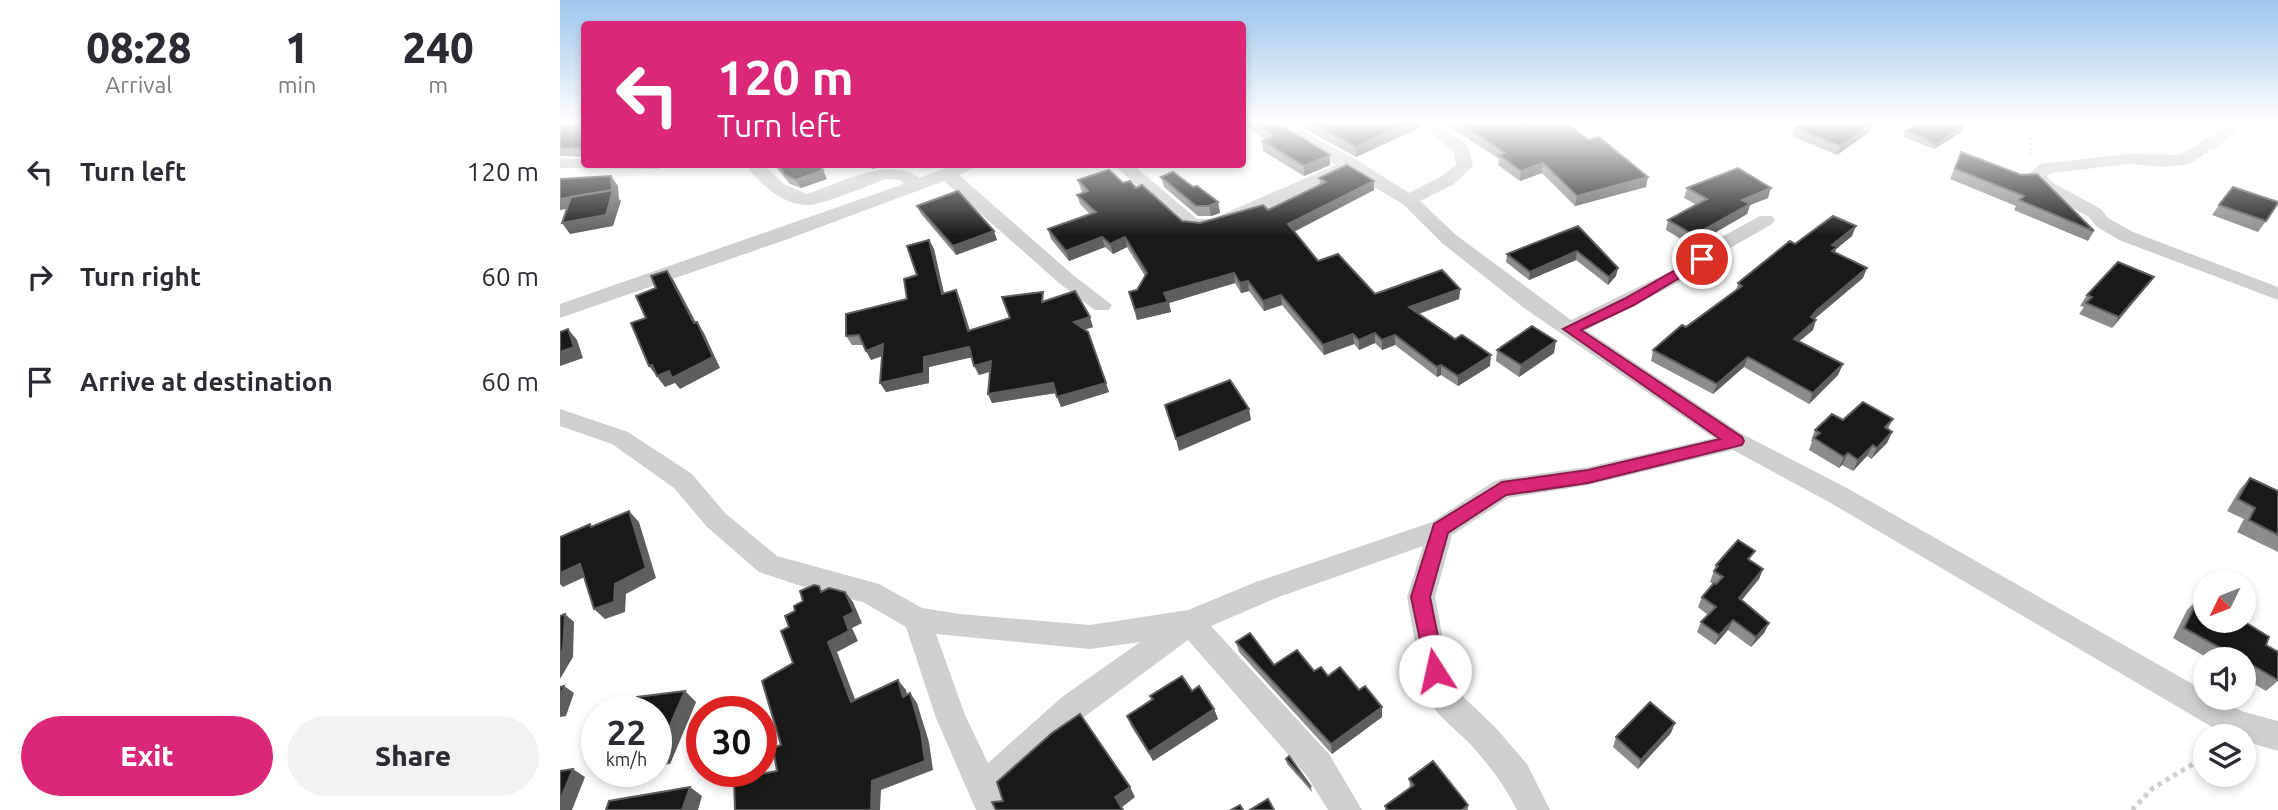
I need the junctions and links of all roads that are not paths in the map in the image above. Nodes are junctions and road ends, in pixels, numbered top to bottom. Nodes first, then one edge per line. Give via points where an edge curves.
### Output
1 (1343, 160) edge
2 (1464, 160) edge
3 (2122, 160) edge
4 (2138, 160) edge
5 (2183, 160) edge
6 (560, 163) edge
7 (581, 164) edge
8 (1351, 164) junction
9 (757, 168) edge
10 (964, 168) edge
11 (1126, 168) edge
12 (947, 175) junction
13 (917, 185) junction
14 (1409, 200) junction
15 (1766, 220) dead end
16 (2278, 295) edge
17 (1102, 305) dead end
18 (560, 311) edge
19 (1570, 329) junction
20 (560, 417) edge
21 (1736, 441) junction
22 (1441, 529) junction
23 (916, 619) junction
24 (1190, 622) junction
25 (2278, 736) edge
26 (988, 799) edge
27 (1346, 810) edge
28 (1534, 810) edge

1 - 8 street
2 - 14 street via 1465,166 1448,180
3 - 16 street via 2046,168 2036,176 2126,236
4 - 5 street
6 - 7 street
8 - 11 street via 1215,224 1193,225
8 - 14 street
9 - 13 street via 779,189 808,201 885,174 904,176
10 - 12 street
12 - 13 street
12 - 17 street
13 - 18 street
14 - 19 street via 1449,239
15 - 19 street via 1680,274
19 - 21 street
20 - 23 street via 620,438 682,481 716,520 768,564 869,592
21 - 22 street via 1588,476 1502,489
21 - 25 street via 2235,724
22 - 24 street via 1266,590
22 - 28 street via 1420,597 1438,693 1516,775
23 - 24 street via 1090,637
23 - 26 street via 951,718
24 - 26 street via 1073,707
24 - 27 street via 1318,765

